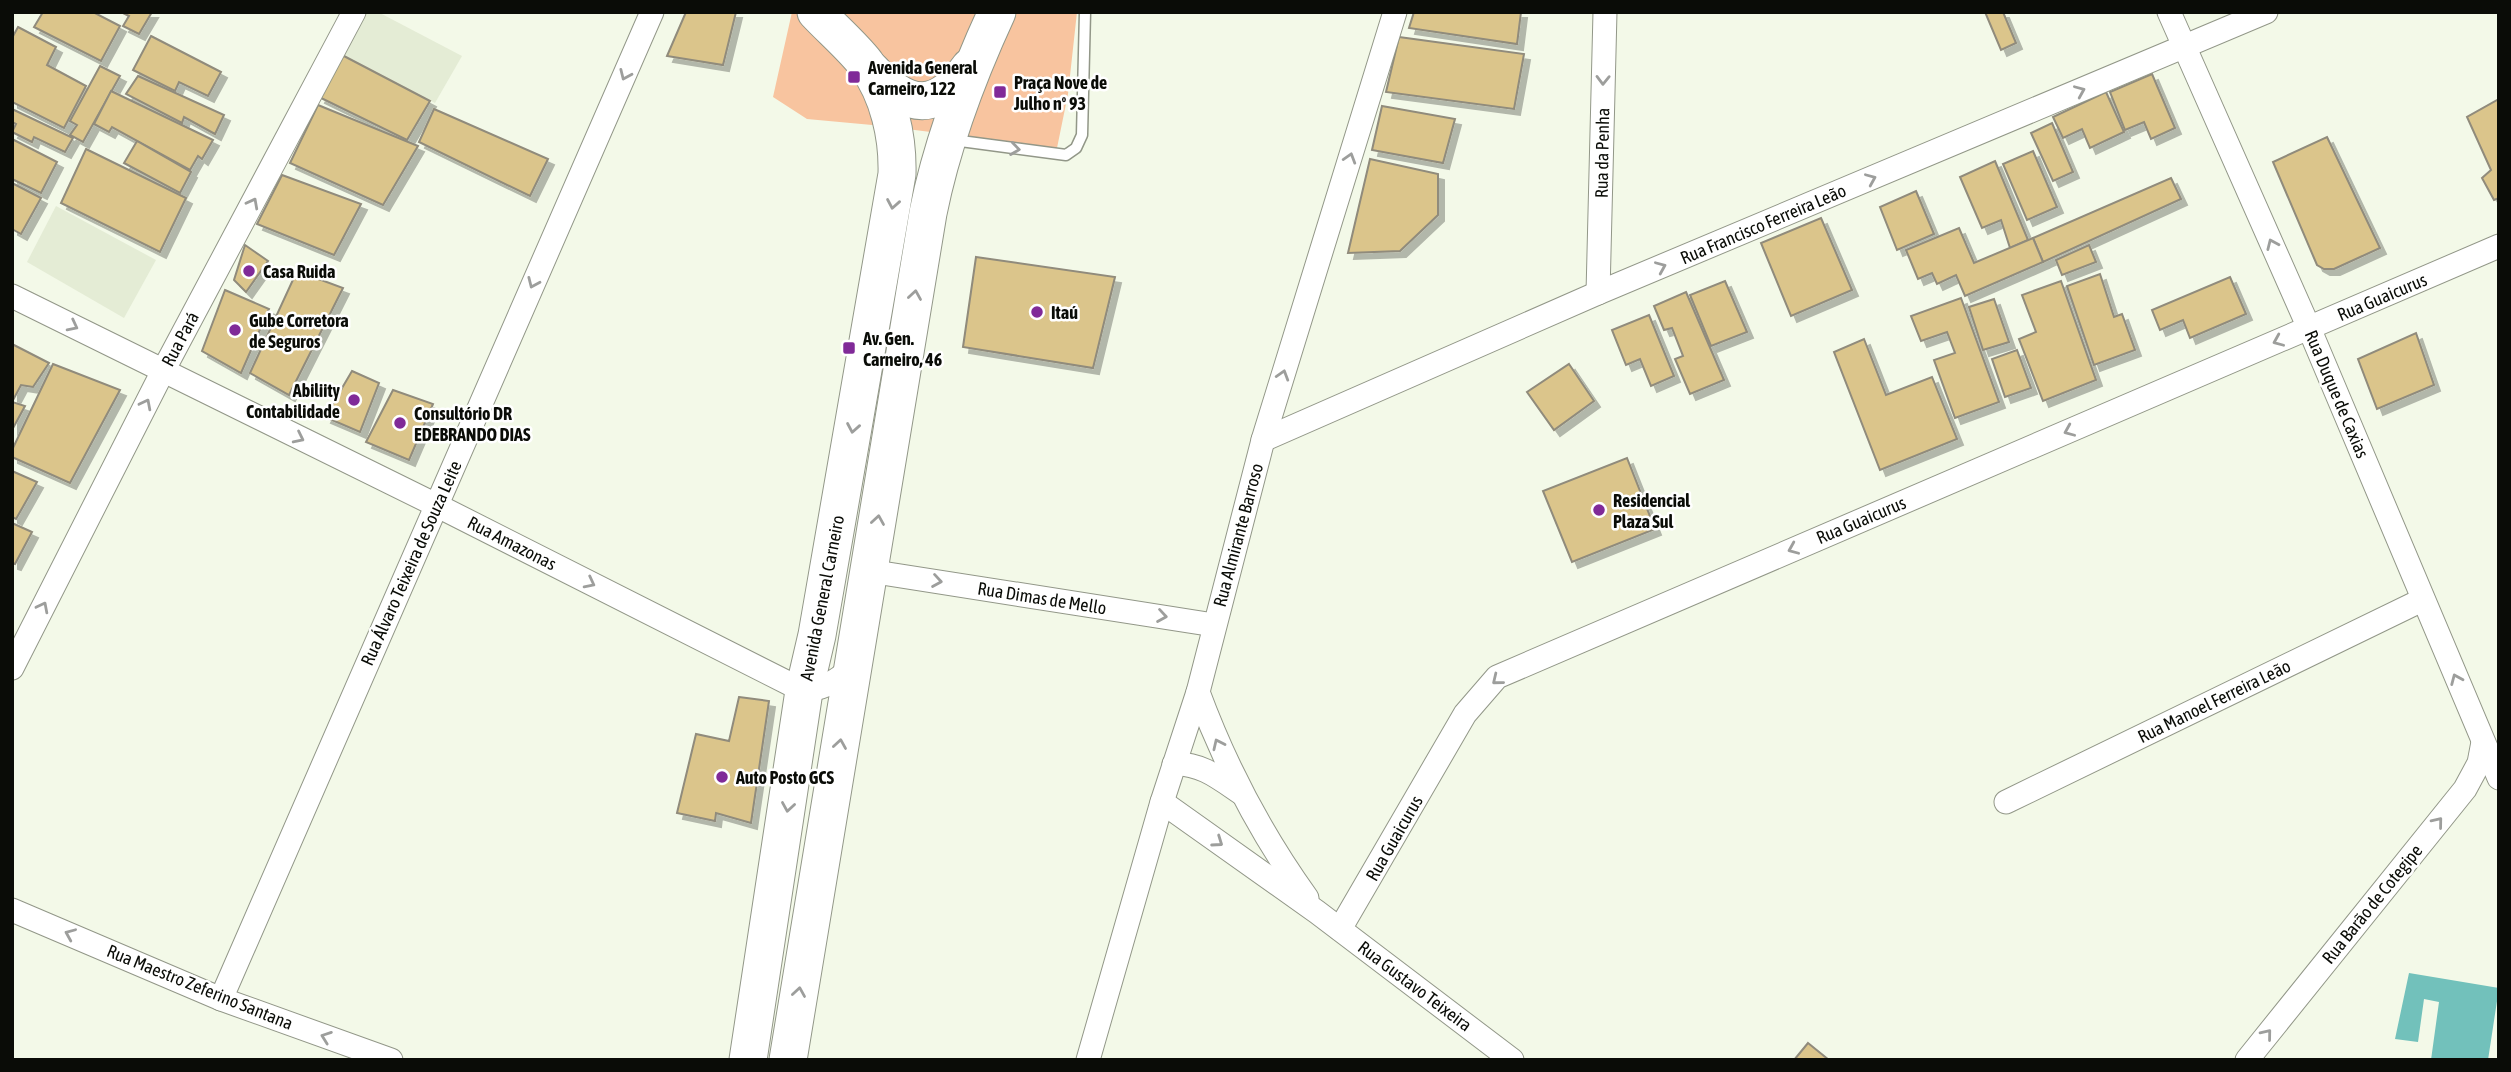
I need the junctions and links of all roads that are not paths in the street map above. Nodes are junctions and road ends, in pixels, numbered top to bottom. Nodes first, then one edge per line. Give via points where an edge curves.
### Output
1 (354, 12) edge
2 (652, 12) edge
3 (816, 12) edge
4 (997, 12) edge
5 (1085, 12) edge
6 (1395, 12) edge
7 (1605, 12) edge
8 (2169, 12) edge
9 (2266, 12) edge
10 (2184, 47) junction
11 (975, 60) junction
12 (866, 64) junction
13 (947, 140) junction
14 (2499, 246) edge
15 (1598, 293) junction
16 (12, 296) edge
17 (2309, 328) junction
18 (163, 371) junction
19 (1263, 440) junction
20 (436, 505) junction
21 (869, 571) junction
22 (2422, 600) junction
23 (1214, 625) junction
24 (855, 659) junction
25 (12, 668) edge
26 (804, 691) junction
27 (1198, 691) junction
28 (2483, 742) junction
29 (1174, 764) junction
30 (2499, 778) edge
31 (1244, 795) junction
32 (1162, 802) junction
33 (2006, 802) dead end
34 (12, 910) edge
35 (1317, 912) junction
36 (1340, 929) junction
37 (222, 999) junction
38 (391, 1060) edge
39 (748, 1060) edge
40 (789, 1060) edge
41 (1088, 1060) edge
42 (1512, 1060) edge
43 (2247, 1060) edge

18 -> 1 street, Rua Pará
2 -> 20 street, Rua Álvaro Teixeira de Souza Leite
3 - 12 main road
4 - 11 main road
13 -> 5 lane via 1066,155 1076,148 1082,135
19 -> 6 street, Rua Almirante Barroso
7 -> 15 street, Rua da Penha
8 - 10 street, Rua Duque de Caxias
9 - 10 street, Rua Francisco Ferreira Leão
15 -> 10 street, Rua Francisco Ferreira Leão
17 -> 10 street, Rua Duque de Caxias
11 - 12 main road via 945,94 921,102 894,92
11 - 13 main road
12 -> 26 main road, Avenida General Carneiro via 886,103 898,150 895,194
21 -> 13 main road via 928,213
14 - 17 street, Rua Guaicurus
15 - 19 street, Rua Francisco Ferreira Leão
16 -> 18 street, Rua Amazonas
17 - 22 street, Rua Duque de Caxias
17 -> 36 street, Rua Guaicurus via 1497,677 1465,714
18 -> 20 street, Rua Amazonas
25 -> 18 street, Rua Pará
19 - 23 street, Rua Almirante Barroso
20 -> 26 street, Rua Amazonas
20 - 37 street, Rua Álvaro Teixeira de Souza Leite
21 -> 23 street, Rua Dimas de Mello
21 - 24 main road
28 -> 22 street, Rua Duque de Caxias
22 - 33 street, Rua Manoel Ferreira Leão
23 - 27 street, Rua Almirante Barroso
24 - 26 street via 849,670 828,685
40 -> 24 main road
26 -> 39 main road, Avenida General Carneiro
27 - 29 street, Rua Almirante Barroso
31 -> 27 street, Rua Gustavo Teixeira via 1214,736
28 - 30 street, Rua Duque de Caxias
43 -> 28 street, Rua Barão de Cotegipe via 2465,789 2479,763
29 - 31 street, Rua Gustavo Teixeira via 1200,767
29 - 32 street, Rua Almirante Barroso
31 - 35 street, Rua Gustavo Teixeira via 1277,857
32 -> 35 street, Rua Gustavo Teixeira
32 - 41 street, Rua Almirante Barroso
37 -> 34 street, Rua Maestro Zeferino Santana
35 - 36 street, Rua Gustavo Teixeira
36 - 42 street, Rua Gustavo Teixeira
38 -> 37 street, Rua Maestro Zeferino Santana

